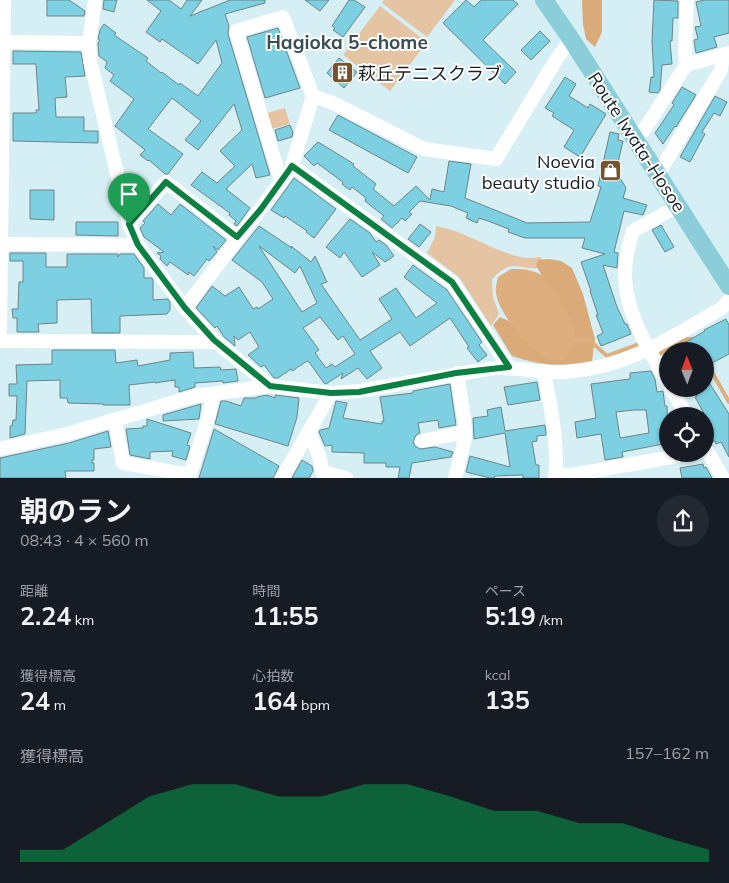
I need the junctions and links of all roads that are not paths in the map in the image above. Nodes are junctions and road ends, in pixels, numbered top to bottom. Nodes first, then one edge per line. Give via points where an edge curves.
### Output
1 (4, 0) edge
2 (95, 0) edge
3 (544, 0) edge
4 (687, 0) edge
5 (571, 39) junction
6 (2, 42) edge
7 (89, 43) junction
8 (725, 54) edge
9 (686, 65) junction
10 (313, 96) junction
11 (1, 131) edge
12 (636, 142) junction
13 (292, 166) junction
14 (658, 174) junction
15 (281, 182) junction
16 (678, 206) junction
17 (129, 224) junction
18 (237, 237) junction
19 (138, 245) junction
20 (1, 246) edge
21 (729, 286) edge
22 (729, 300) edge
23 (185, 308) junction
24 (0, 330) edge
25 (0, 341) edge
26 (216, 342) junction
27 (649, 351) junction
28 (509, 367) junction
29 (659, 368) edge
30 (544, 371) junction
31 (456, 373) junction
32 (270, 386) junction
33 (331, 393) junction
34 (213, 394) junction
35 (115, 420) junction
36 (309, 432) junction
37 (465, 432) junction
38 (422, 441) dead end
39 (0, 449) edge
40 (659, 459) edge
41 (713, 462) edge
42 (324, 475) edge
43 (555, 475) edge
44 (282, 478) edge
45 (346, 478) edge
46 (455, 478) edge
47 (723, 478) edge

1 - 6 street
2 - 7 street
3 - 5 main road, Route Iwata-Hosoe
4 - 9 street
5 - 10 street via 496,159 424,149
5 - 12 main road, Route Iwata-Hosoe
6 - 7 street
6 - 11 street
7 - 17 street via 90,60
8 - 9 street
8 - 14 street via 720,70
9 - 12 street
10 - 13 street
10 - 15 street via 283,17 236,31
11 - 20 street
12 - 14 main road, Route Iwata-Hosoe
13 - 15 street
13 - 28 street via 452,282
14 - 16 main road, Route Iwata-Hosoe
15 - 18 street
16 - 21 main road, Route Iwata-Hosoe
16 - 27 street via 632,231 625,263 626,293
17 - 18 street via 166,182
17 - 19 street
18 - 23 street
19 - 20 street
19 - 23 street
20 - 24 street
22 - 27 street via 722,308
23 - 26 street
25 - 26 street
26 - 32 street
27 - 29 street
27 - 30 street via 594,369
28 - 30 street
28 - 31 street
30 - 43 street via 554,432
31 - 33 street via 359,392
31 - 37 street
32 - 33 street
32 - 34 street
33 - 36 street
34 - 35 street via 195,396
34 - 35 street via 190,475 123,463
35 - 39 street
36 - 42 street
36 - 44 street
37 - 38 street
37 - 46 street
40 - 43 street via 566,476
41 - 47 street
42 - 45 street

